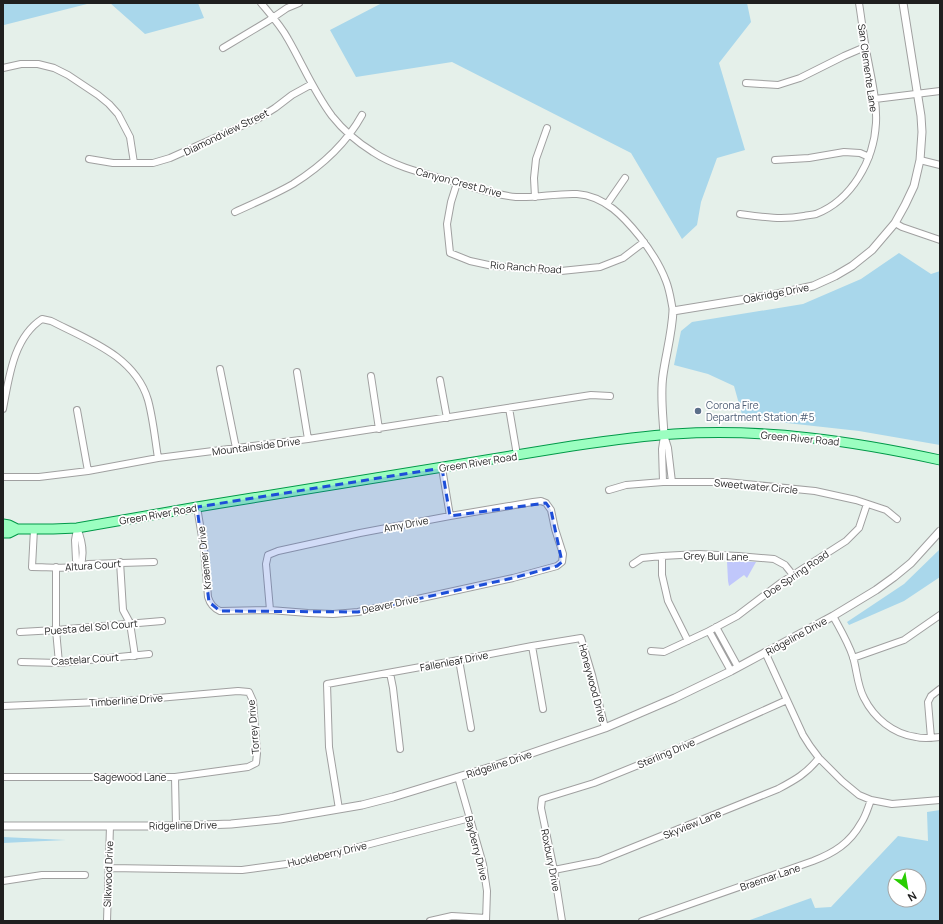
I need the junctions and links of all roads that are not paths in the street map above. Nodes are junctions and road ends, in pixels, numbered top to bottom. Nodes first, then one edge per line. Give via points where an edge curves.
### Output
1 (261, 3) edge
2 (299, 3) edge
3 (859, 3) edge
4 (903, 3) edge
5 (273, 17) junction
6 (866, 47) junction
7 (223, 48) dead end
8 (3, 68) edge
9 (746, 83) dead end
10 (312, 84) junction
11 (940, 91) edge
12 (918, 94) junction
13 (875, 99) junction
14 (362, 115) dead end
15 (547, 128) dead end
16 (349, 134) junction
17 (869, 157) junction
18 (89, 158) dead end
19 (775, 160) dead end
20 (920, 160) junction
21 (134, 163) junction
22 (940, 165) edge
23 (625, 178) dead end
24 (458, 183) junction
25 (535, 197) junction
26 (607, 204) junction
27 (235, 212) dead end
28 (740, 214) dead end
29 (895, 223) junction
30 (940, 240) edge
31 (644, 242) junction
32 (673, 311) junction
33 (220, 368) dead end
34 (297, 372) dead end
35 (371, 376) dead end
36 (440, 380) dead end
37 (610, 396) dead end
38 (509, 408) junction
39 (3, 409) edge
40 (76, 410) dead end
41 (447, 418) junction
42 (379, 429) junction
43 (664, 435) junction
44 (308, 439) junction
45 (236, 448) junction
46 (517, 456) junction
47 (158, 458) junction
48 (940, 460) edge
49 (442, 468) junction
50 (88, 471) junction
51 (3, 477) edge
52 (663, 482) junction
53 (672, 482) junction
54 (609, 490) dead end
55 (867, 504) junction
56 (197, 507) junction
57 (450, 516) junction
58 (897, 519) dead end
59 (3, 524) edge
60 (77, 528) junction
61 (17, 529) junction
62 (34, 529) junction
63 (940, 531) edge
64 (3, 533) edge
65 (662, 556) junction
66 (120, 562) junction
67 (154, 562) dead end
68 (562, 562) joint
69 (633, 564) dead end
70 (56, 567) junction
71 (80, 567) junction
72 (793, 576) junction
73 (214, 608) joint
74 (270, 610) junction
75 (940, 615) edge
76 (833, 616) junction
77 (162, 621) dead end
78 (130, 623) junction
79 (716, 627) junction
80 (56, 630) junction
81 (709, 631) junction
82 (20, 632) dead end
83 (581, 638) joint
84 (688, 641) junction
85 (532, 646) junction
86 (651, 651) dead end
87 (766, 652) junction
88 (149, 654) dead end
89 (135, 656) junction
90 (853, 658) junction
91 (459, 660) junction
92 (21, 662) dead end
93 (59, 663) junction
94 (734, 669) junction
95 (390, 673) junction
96 (940, 689) edge
97 (249, 692) joint
98 (787, 700) junction
99 (3, 706) edge
100 (543, 708) dead end
101 (471, 728) dead end
102 (605, 728) junction
103 (940, 737) edge
104 (931, 738) junction
105 (400, 749) dead end
106 (819, 758) junction
107 (256, 763) joint
108 (3, 777) edge
109 (175, 777) junction
110 (458, 777) junction
111 (542, 799) joint
112 (871, 800) junction
113 (940, 800) edge
114 (339, 809) junction
115 (470, 818) junction
116 (3, 826) edge
117 (110, 826) junction
118 (176, 826) junction
119 (108, 868) junction
120 (554, 870) junction
121 (85, 875) dead end
122 (3, 881) edge
123 (486, 920) edge
124 (107, 921) edge
125 (430, 921) edge
126 (562, 921) edge
127 (642, 921) edge

1 - 5 street, Canyon Crest Drive
2 - 5 street
3 - 6 street, San Clemente Lane
4 - 12 street, Oakridge Drive
5 - 7 street
5 - 10 street, Canyon Crest Drive via 289,40
6 - 9 street via 800,78 778,85
6 - 13 street, San Clemente Lane
8 - 21 street via 38,64 54,68 98,95 118,114 130,136
10 - 16 street, Canyon Crest Drive via 332,116
10 - 21 street, Diamondview Street via 292,94 259,118 170,158 153,163
11 - 12 street
12 - 13 street
12 - 20 street, Oakridge Drive via 922,132
13 - 17 street, San Clemente Lane via 876,122
14 - 16 street
15 - 25 street via 536,159
16 - 24 street, Canyon Crest Drive via 390,162
16 - 27 street via 319,165 293,184
17 - 19 street via 860,153 844,152
17 - 28 street, San Clemente Lane via 849,191 834,204 815,214 767,218
18 - 21 street, Diamondview Street via 113,163
20 - 22 street
20 - 29 street, Oakridge Drive via 914,186
23 - 26 street
24 - 25 street, Canyon Crest Drive via 499,195
24 - 31 street, Rio Ranch Road via 447,224 450,253 470,261 494,266 561,271 600,267 623,258
25 - 26 street, Canyon Crest Drive via 577,194
26 - 31 street, Canyon Crest Drive via 627,221
29 - 30 street
29 - 32 street, Oakridge Drive via 862,258 813,286
31 - 32 street, Canyon Crest Drive via 666,281
32 - 43 street, Canyon Crest Drive via 663,376
33 - 45 street
34 - 44 street
35 - 42 street
36 - 41 street
37 - 38 street, Mountainside Drive via 591,395
38 - 41 street, Mountainside Drive
38 - 46 street
39 - 47 street via 11,368 23,341 35,324 42,319 51,321 111,352 132,371 148,401
40 - 50 street
41 - 42 street, Mountainside Drive
42 - 44 street, Mountainside Drive
43 - 46 main road, Green River Road via 598,442
43 - 48 main road, Green River Road via 745,433 810,438 876,447
43 - 52 street, Canyon Crest Drive
43 - 53 street, Canyon Crest Drive
44 - 45 street, Mountainside Drive
45 - 47 street, Mountainside Drive
46 - 49 main road, Green River Road
47 - 50 street, Mountainside Drive
49 - 56 main road, Green River Road
49 - 57 street
50 - 51 street, Mountainside Drive via 39,477
52 - 53 street, Sweetwater Circle
52 - 54 street, Sweetwater Circle via 626,485
53 - 55 street, Sweetwater Circle via 726,482 815,491
55 - 58 street, Sweetwater Circle via 886,510
55 - 72 street, Doe Spring Road via 859,528 846,541
56 - 60 main road, Green River Road
56 - 73 street, Kraemer Drive via 208,597
57 - 68 street, Amy Drive via 533,502 546,503 551,510 563,554
57 - 74 street, Amy Drive via 360,533 268,555 266,564
59 - 61 main road, Green River Road via 9,524
60 - 62 main road, Green River Road
60 - 71 street via 76,560
61 - 62 main road, Green River Road
61 - 64 main road, Green River Road
62 - 70 street, Altura Court via 32,567
63 - 76 street, Ridgeline Drive via 911,563 894,577
65 - 69 street, Grey Bull Lane via 642,558
65 - 72 street, Grey Bull Lane via 699,554 774,559 785,565
65 - 84 street via 662,575 668,601
66 - 67 street, Altura Court
66 - 71 street, Altura Court
66 - 78 street via 123,610
68 - 74 street, Deaver Drive via 557,566 513,578 358,612 333,614
70 - 71 street, Altura Court
70 - 80 street
72 - 79 street, Doe Spring Road via 737,616
73 - 74 street, Deaver Drive via 220,611
75 - 90 street via 904,640
76 - 87 street, Ridgeline Drive
76 - 90 street
77 - 78 street, Puesta del Sol Court
78 - 80 street, Puesta del Sol Court
78 - 89 street
79 - 81 street, Doe Spring Road
79 - 94 street
80 - 82 street, Puesta del Sol Court
80 - 93 street
81 - 84 street, Doe Spring Road
81 - 94 street
83 - 85 street, Fallenleaf Drive
83 - 102 street, Honeywood Drive
84 - 86 street, Doe Spring Road via 664,652
85 - 91 street, Fallenleaf Drive
85 - 100 street
87 - 94 street, Ridgeline Drive
87 - 98 street
88 - 89 street, Castelar Court
89 - 93 street, Castelar Court
90 - 104 street via 863,698 877,716 894,730 916,738
91 - 95 street, Fallenleaf Drive
91 - 101 street
92 - 93 street, Castelar Court
94 - 102 street, Ridgeline Drive
95 - 105 street
95 - 114 street, Fallenleaf Drive via 327,684 329,747
96 - 104 street via 928,702
97 - 99 street, Timberline Drive
97 - 107 street, Torrey Drive via 253,701
98 - 106 street via 803,735
98 - 111 street, Sterling Drive via 594,783
102 - 110 street, Ridgeline Drive
103 - 104 street
106 - 112 street via 859,795
106 - 120 street, Skyview Lane via 797,779 778,789 599,861
107 - 109 street, Sagewood Lane via 248,767
108 - 109 street, Sagewood Lane
109 - 118 street
110 - 114 street, Ridgeline Drive via 393,797
110 - 115 street, Bayberry Drive
111 - 120 street, Roxbury Drive via 541,808
112 - 113 street via 892,804
112 - 127 street, Braemar Lane via 856,832 829,855
114 - 118 street, Ridgeline Drive via 280,819
115 - 119 street, Huckleberry Drive via 301,862 242,870
115 - 123 street, Bayberry Drive via 483,864 487,891
116 - 117 street, Ridgeline Drive
117 - 118 street, Ridgeline Drive
117 - 119 street, Silkwood Drive
119 - 124 street, Silkwood Drive
120 - 126 street, Roxbury Drive
121 - 122 street via 42,875
123 - 125 street via 452,916

